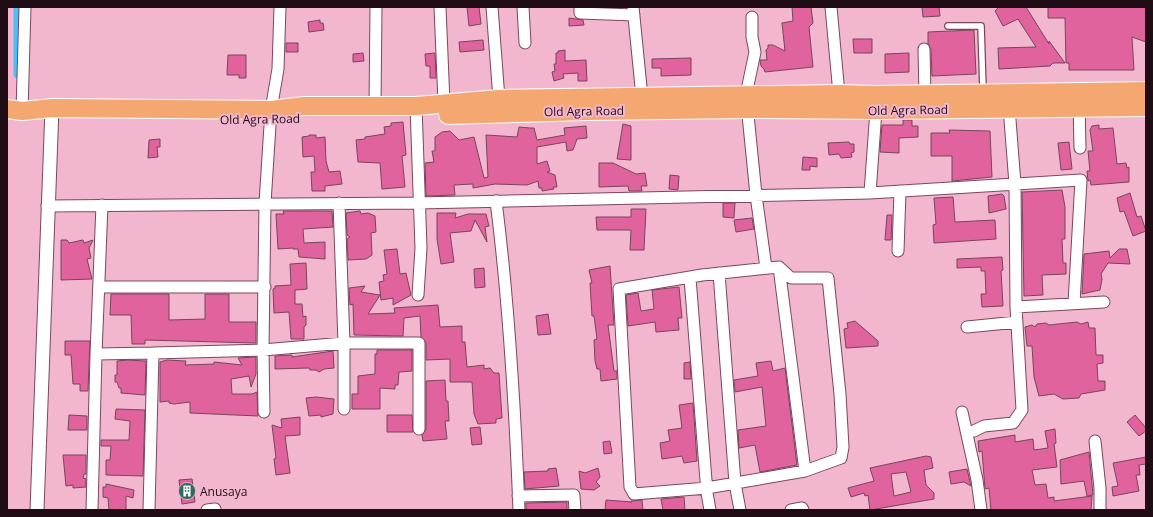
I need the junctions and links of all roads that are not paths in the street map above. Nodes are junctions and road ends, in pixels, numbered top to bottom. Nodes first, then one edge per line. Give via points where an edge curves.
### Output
1 (25, 7) edge
2 (280, 7) edge
3 (376, 7) edge
4 (440, 7) edge
5 (492, 7) edge
6 (523, 7) edge
7 (580, 7) edge
8 (831, 7) edge
9 (633, 11) edge
10 (752, 17) dead end
11 (948, 26) dead end
12 (525, 42) dead end
13 (924, 49) dead end
14 (1146, 92) edge
15 (983, 94) junction
16 (925, 95) junction
17 (642, 97) junction
18 (499, 100) junction
19 (1079, 100) junction
20 (747, 102) junction
21 (839, 102) junction
22 (444, 104) junction
23 (375, 106) junction
24 (1146, 107) edge
25 (1009, 108) junction
26 (15, 110) edge
27 (876, 110) junction
28 (416, 111) junction
29 (52, 114) junction
30 (271, 114) junction
31 (1080, 148) dead end
32 (1014, 184) junction
33 (900, 191) junction
34 (870, 193) junction
35 (756, 195) junction
36 (496, 201) junction
37 (265, 203) junction
38 (339, 203) junction
39 (418, 203) junction
40 (102, 205) junction
41 (47, 206) junction
42 (898, 251) dead end
43 (779, 267) junction
44 (766, 268) junction
45 (719, 273) junction
46 (690, 278) junction
47 (99, 287) junction
48 (265, 287) junction
49 (418, 295) dead end
50 (1104, 302) dead end
51 (1074, 303) junction
52 (1016, 307) junction
53 (1017, 322) junction
54 (967, 327) dead end
55 (344, 343) junction
56 (263, 350) junction
57 (153, 353) junction
58 (96, 354) junction
59 (344, 409) dead end
60 (264, 412) dead end
61 (962, 412) dead end
62 (419, 429) dead end
63 (974, 431) dead end
64 (1095, 441) dead end
65 (804, 472) junction
66 (736, 483) junction
67 (707, 488) junction
68 (518, 496) junction
69 (37, 510) edge
70 (92, 510) edge
71 (149, 510) edge
72 (519, 510) edge
73 (575, 510) edge
74 (710, 510) edge
75 (740, 510) edge
76 (791, 510) edge
77 (803, 510) edge
78 (981, 510) edge
79 (1100, 510) edge

1 - 26 street
2 - 30 street via 278,69
3 - 23 street
4 - 22 street
5 - 18 street
6 - 12 street
7 - 9 street via 580,13
8 - 21 street
9 - 17 street
10 - 20 street via 755,52
11 - 15 lane via 981,26
13 - 16 street
14 - 19 highway
15 - 16 highway
15 - 19 highway
16 - 21 highway
17 - 18 highway
17 - 20 highway
18 - 22 highway
19 - 24 highway, Old Agra Road
19 - 25 highway, Old Agra Road
19 - 31 street
20 - 21 highway
20 - 28 highway, Old Agra Road via 587,110
20 - 35 street
21 - 27 highway, Old Agra Road
22 - 28 highway
23 - 28 highway
23 - 30 highway via 304,106
25 - 27 highway, Old Agra Road
25 - 32 street
26 - 29 highway
27 - 34 street
28 - 30 highway, Old Agra Road
28 - 39 street
29 - 30 highway
29 - 41 street
30 - 37 street
32 - 33 street
32 - 51 street via 1081,180
32 - 52 street
33 - 34 street
33 - 42 street
34 - 35 street
35 - 36 street
35 - 44 street
36 - 39 street
36 - 68 street via 505,273 517,444
37 - 38 street
37 - 40 street
37 - 48 street
38 - 39 street
38 - 55 street
39 - 49 street via 421,248
40 - 41 street
40 - 47 street
41 - 69 street
43 - 44 street
43 - 65 street
43 - 65 street via 791,278 828,278 843,447 841,458
44 - 45 street
45 - 46 street
45 - 66 street
46 - 67 street
46 - 67 street via 619,289 630,487 634,494
47 - 48 street
47 - 58 street
48 - 56 street
50 - 51 street
51 - 52 street
52 - 53 street
53 - 54 street
53 - 63 street via 1022,410 1013,423 984,426
55 - 56 street
55 - 59 street
55 - 62 street via 419,343
56 - 57 street
56 - 60 street
57 - 58 street
57 - 71 street
58 - 70 street
61 - 78 street
64 - 79 street
65 - 66 street
66 - 67 street
66 - 75 street
67 - 74 street
68 - 72 street
68 - 73 street via 574,495
76 - 77 street

